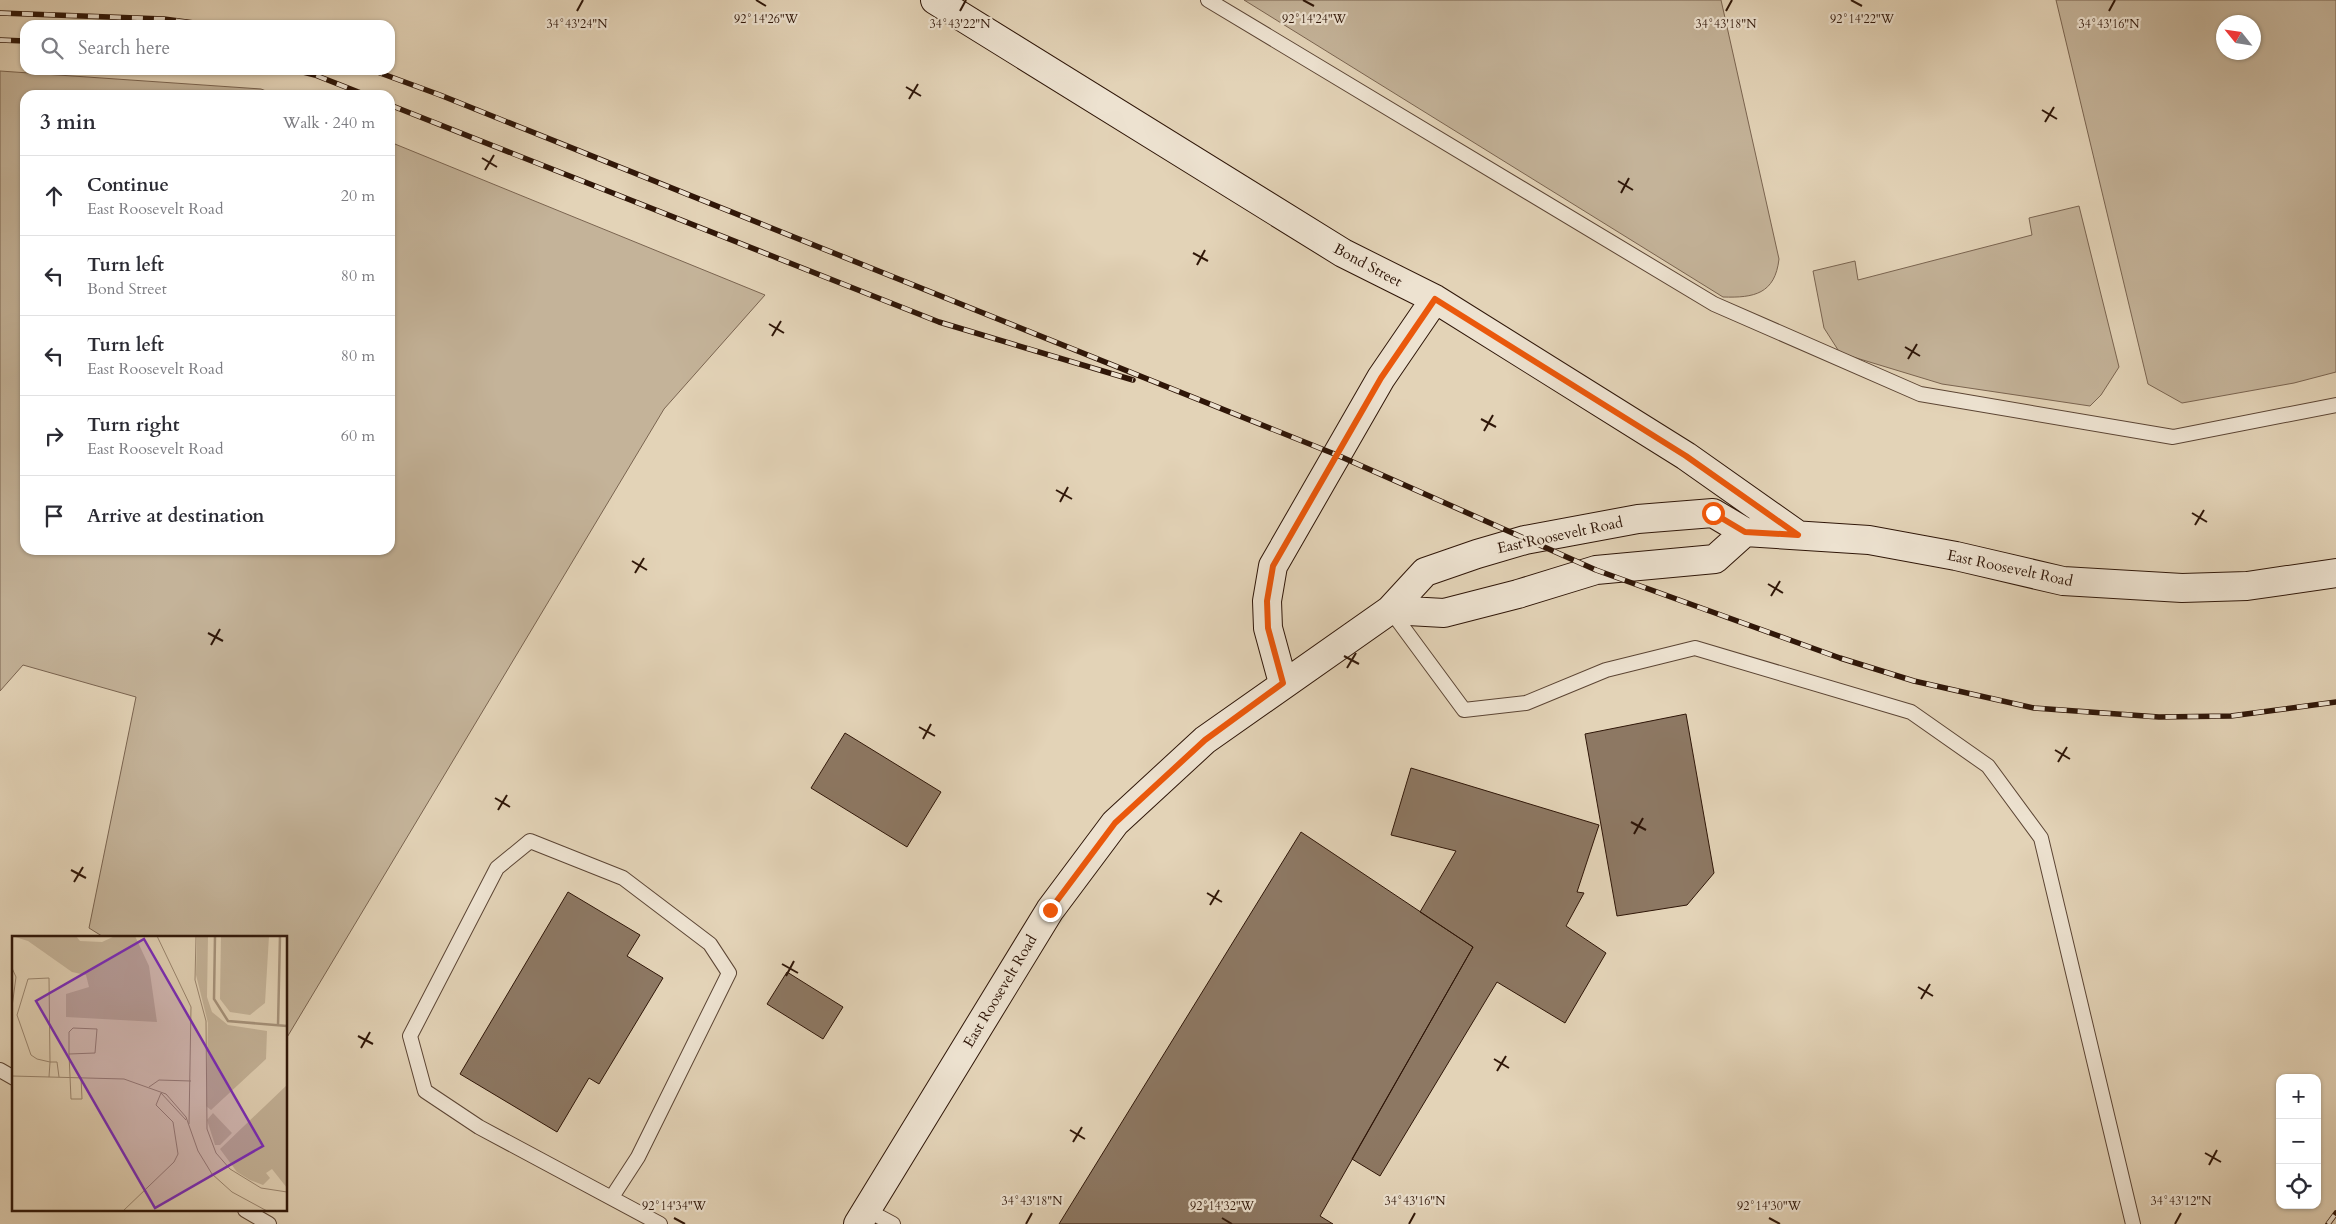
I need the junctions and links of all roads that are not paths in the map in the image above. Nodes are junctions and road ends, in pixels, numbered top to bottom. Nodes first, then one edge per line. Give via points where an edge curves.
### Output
1 (935, 0) edge
2 (1208, 0) edge
3 (1435, 299) junction
4 (2336, 405) edge
5 (1745, 532) junction
6 (1798, 535) junction
7 (2336, 573) edge
8 (1390, 610) junction
9 (1283, 683) junction
10 (0, 1070) edge
11 (12, 1077) edge
12 (612, 1197) junction
13 (248, 1212) edge
14 (862, 1217) edge
15 (269, 1224) edge
16 (660, 1224) edge
17 (893, 1224) edge
18 (2133, 1224) edge

1 - 3 main road, Bond Street via 1343,253
2 - 4 lane via 1714,304 1920,394 2173,437
3 - 6 main road, Bond Street via 1686,456
3 - 9 main road via 1381,378 1273,566 1267,601 1268,628
5 - 6 main road, East Roosevelt Road
5 - 8 main road via 1715,559 1596,570 1444,613
5 - 8 main road, East Roosevelt Road via 1713,513 1638,519 1525,540 1425,572
6 - 7 main road, East Roosevelt Road via 1869,540 1956,556 2063,582 2219,587
8 - 9 main road, East Roosevelt Road
8 - 18 lane via 1464,710 1526,703 1606,670 1695,648 1911,712 1988,766 2041,838
9 - 14 main road, East Roosevelt Road via 1205,740 1115,823 1050,910
10 - 11 lane
12 - 12 lane via 638,1157 728,973 710,944 623,878 530,841 497,868 410,1036 425,1091 479,1126
12 - 16 lane
13 - 15 lane
14 - 17 lane

